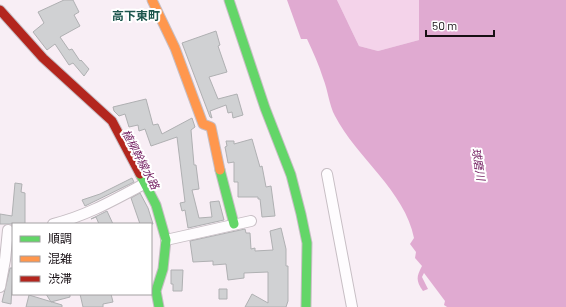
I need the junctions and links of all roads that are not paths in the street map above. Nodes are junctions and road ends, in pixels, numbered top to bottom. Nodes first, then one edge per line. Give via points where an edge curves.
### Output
1 (152, 0) edge
2 (228, 0) edge
3 (0, 10) edge
4 (327, 174) dead end
5 (141, 185) junction
6 (251, 221) dead end
7 (57, 223) edge
8 (234, 224) junction
9 (7, 230) edge
10 (166, 240) junction
11 (0, 287) edge
12 (159, 307) edge
13 (306, 307) edge
14 (352, 307) edge

1 - 8 street via 175,48 203,124 210,127 214,135 222,181
2 - 13 street via 291,175 301,214 307,243
3 - 5 street via 43,58 112,121
4 - 14 street
5 - 7 street via 111,203
5 - 10 street via 156,205
6 - 8 street
8 - 10 street
9 - 11 street
10 - 12 street via 163,268 156,291

